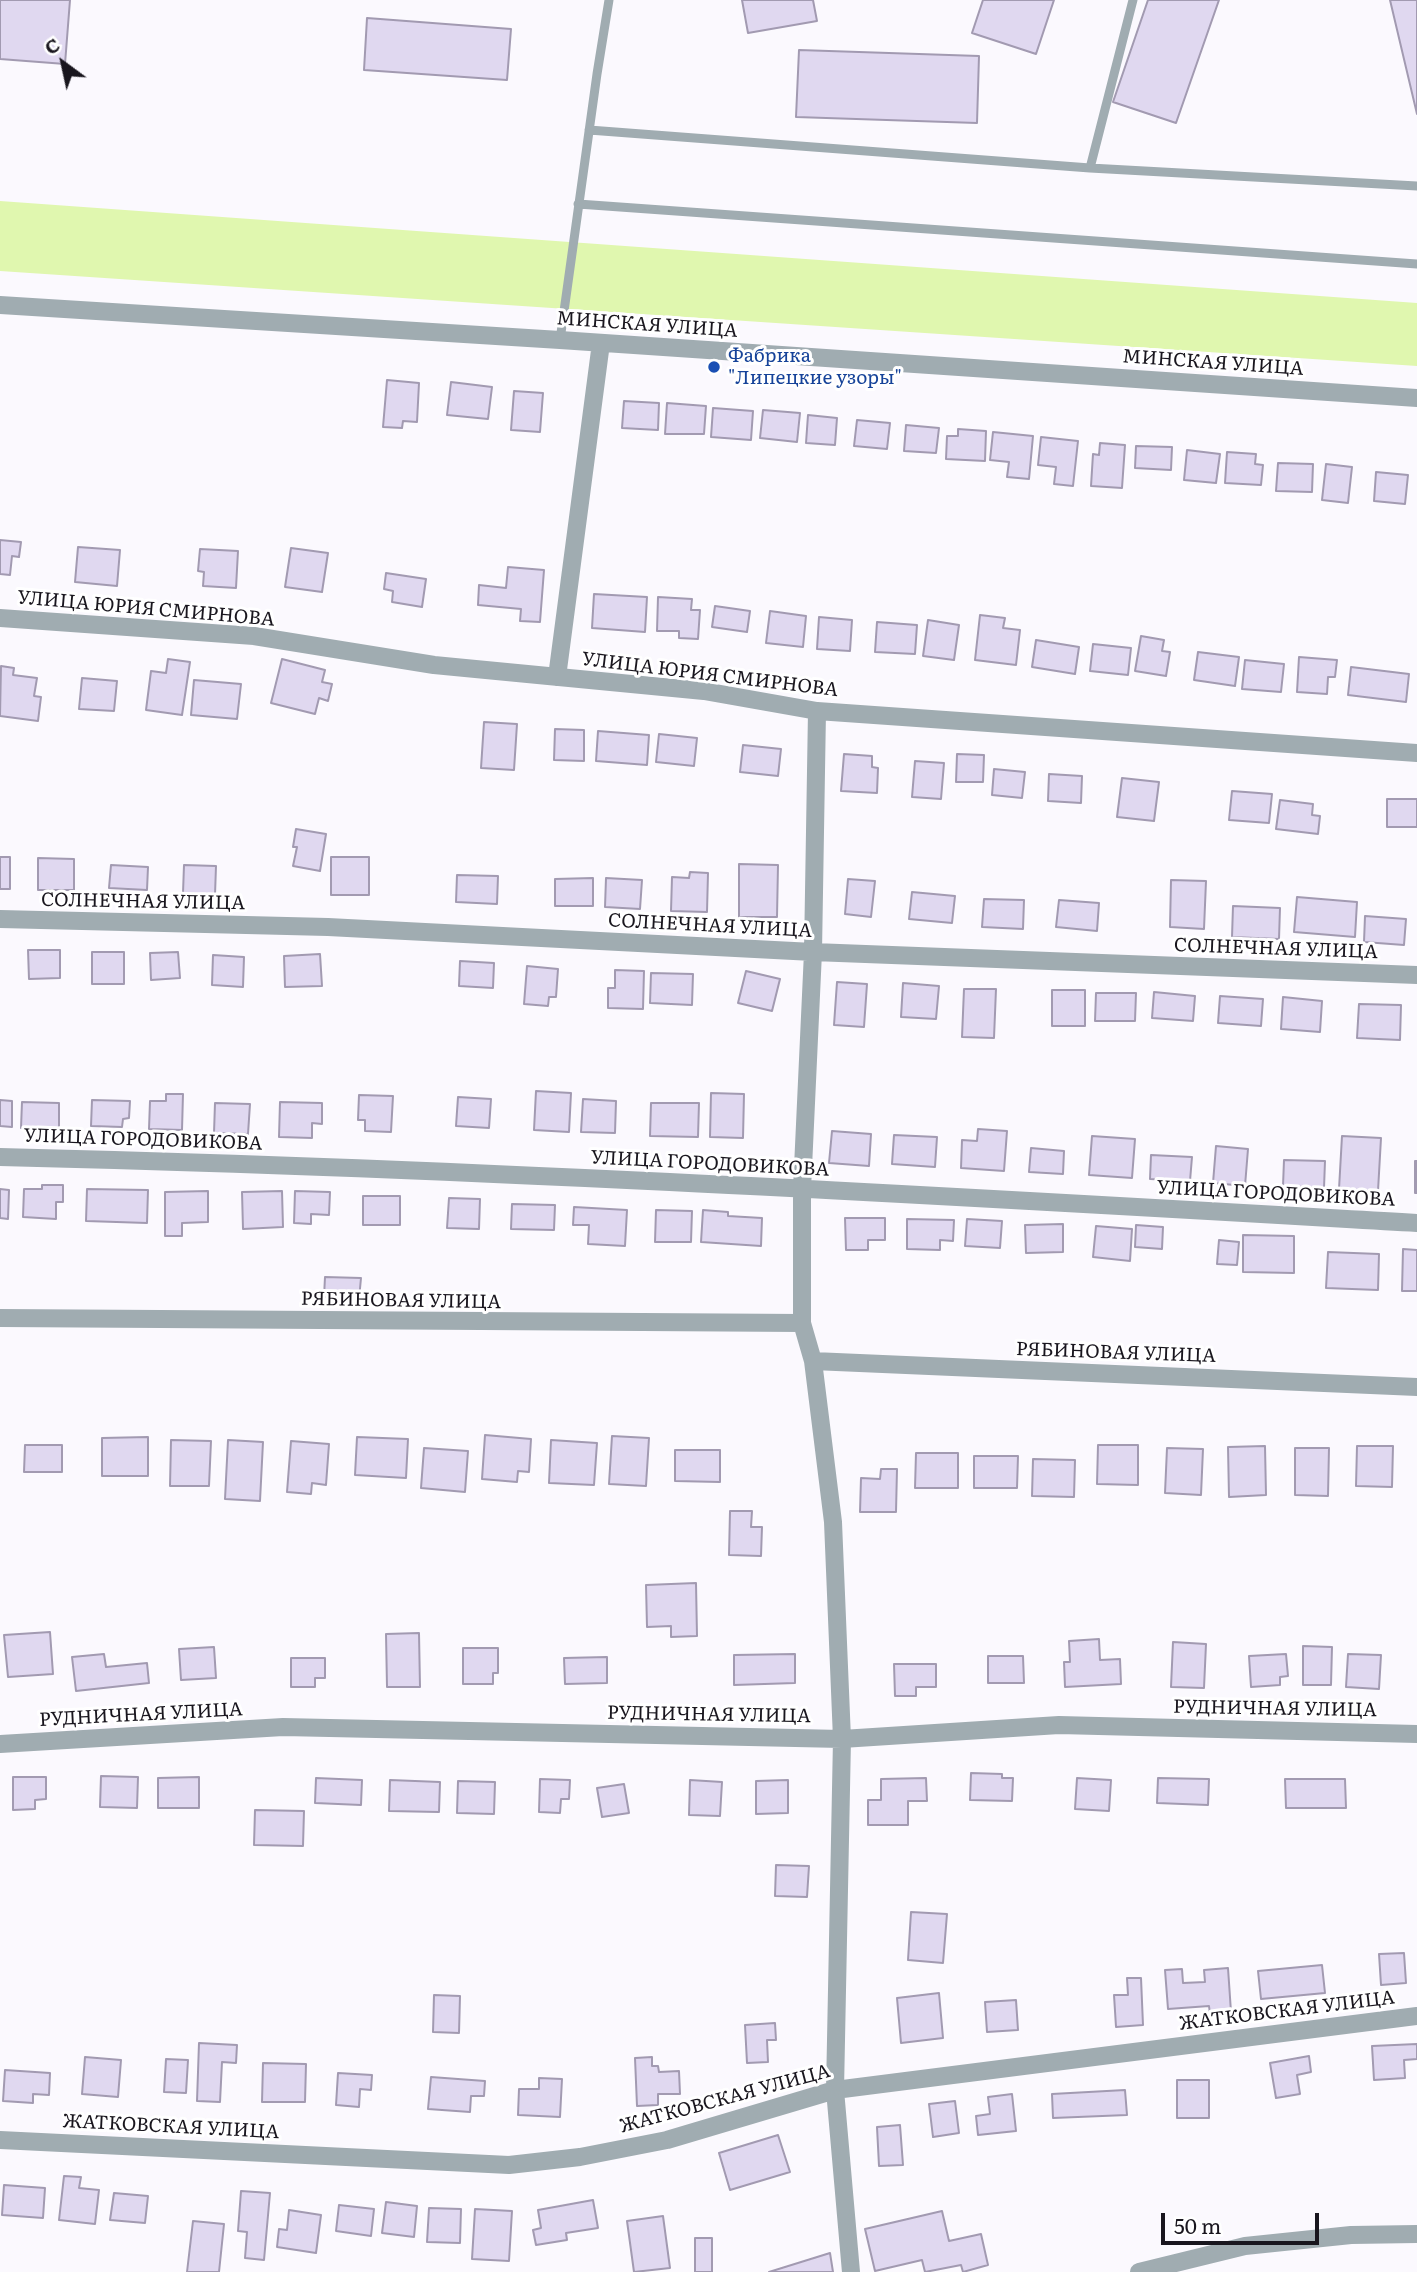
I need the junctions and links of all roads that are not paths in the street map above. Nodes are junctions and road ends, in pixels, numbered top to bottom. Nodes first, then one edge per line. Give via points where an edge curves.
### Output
1 (610, 0) edge
2 (1133, 0) edge
3 (589, 130) junction
4 (1090, 168) junction
5 (1417, 186) edge
6 (578, 204) junction
7 (1417, 264) edge
8 (0, 305) edge
9 (560, 340) junction
10 (601, 343) junction
11 (1417, 398) edge
12 (0, 618) edge
13 (557, 677) junction
14 (817, 711) junction
15 (1417, 753) edge
16 (0, 919) edge
17 (813, 952) junction
18 (1417, 975) edge
19 (0, 1157) edge
20 (803, 1189) junction
21 (1417, 1223) edge
22 (0, 1318) edge
23 (802, 1323) junction
24 (813, 1362) junction
25 (1417, 1387) edge
26 (1417, 1734) edge
27 (842, 1739) junction
28 (0, 1744) edge
29 (1417, 2016) edge
30 (835, 2090) junction
31 (0, 2140) edge
32 (1417, 2234) edge
33 (851, 2272) edge
34 (1139, 2272) edge

1 - 3 lane
2 - 4 lane
3 - 4 lane
3 - 6 lane
4 - 5 lane
6 - 7 lane
6 - 9 lane
8 - 9 street, МИНСКАЯ УЛИЦА
9 - 10 street, МИНСКАЯ УЛИЦА
10 - 11 street, МИНСКАЯ УЛИЦА
10 - 13 street
12 - 13 street, УЛИЦА ЮРИЯ СМИРНОВА via 254,636 434,665
13 - 14 street, УЛИЦА ЮРИЯ СМИРНОВА via 704,691
14 - 15 street, УЛИЦА ЮРИЯ СМИРНОВА
14 - 17 street
16 - 17 street, СОЛНЕЧНАЯ УЛИЦА via 328,927
17 - 18 street, СОЛНЕЧНАЯ УЛИЦА
17 - 20 street
19 - 20 street, УЛИЦА ГОРОДОВИКОВА
20 - 21 street, УЛИЦА ГОРОДОВИКОВА
20 - 23 street
22 - 23 street, РЯБИНОВАЯ УЛИЦА
23 - 24 street
24 - 25 street, РЯБИНОВАЯ УЛИЦА
24 - 27 street via 833,1522
26 - 27 street, РУДНИЧНАЯ УЛИЦА via 1059,1725
27 - 28 street, РУДНИЧНАЯ УЛИЦА via 284,1727
27 - 30 street
29 - 30 street, ЖАТКОВСКАЯ УЛИЦА
30 - 31 street, ЖАТКОВСКАЯ УЛИЦА via 667,2140 509,2165
30 - 33 street
32 - 34 street via 1351,2235 1245,2246

